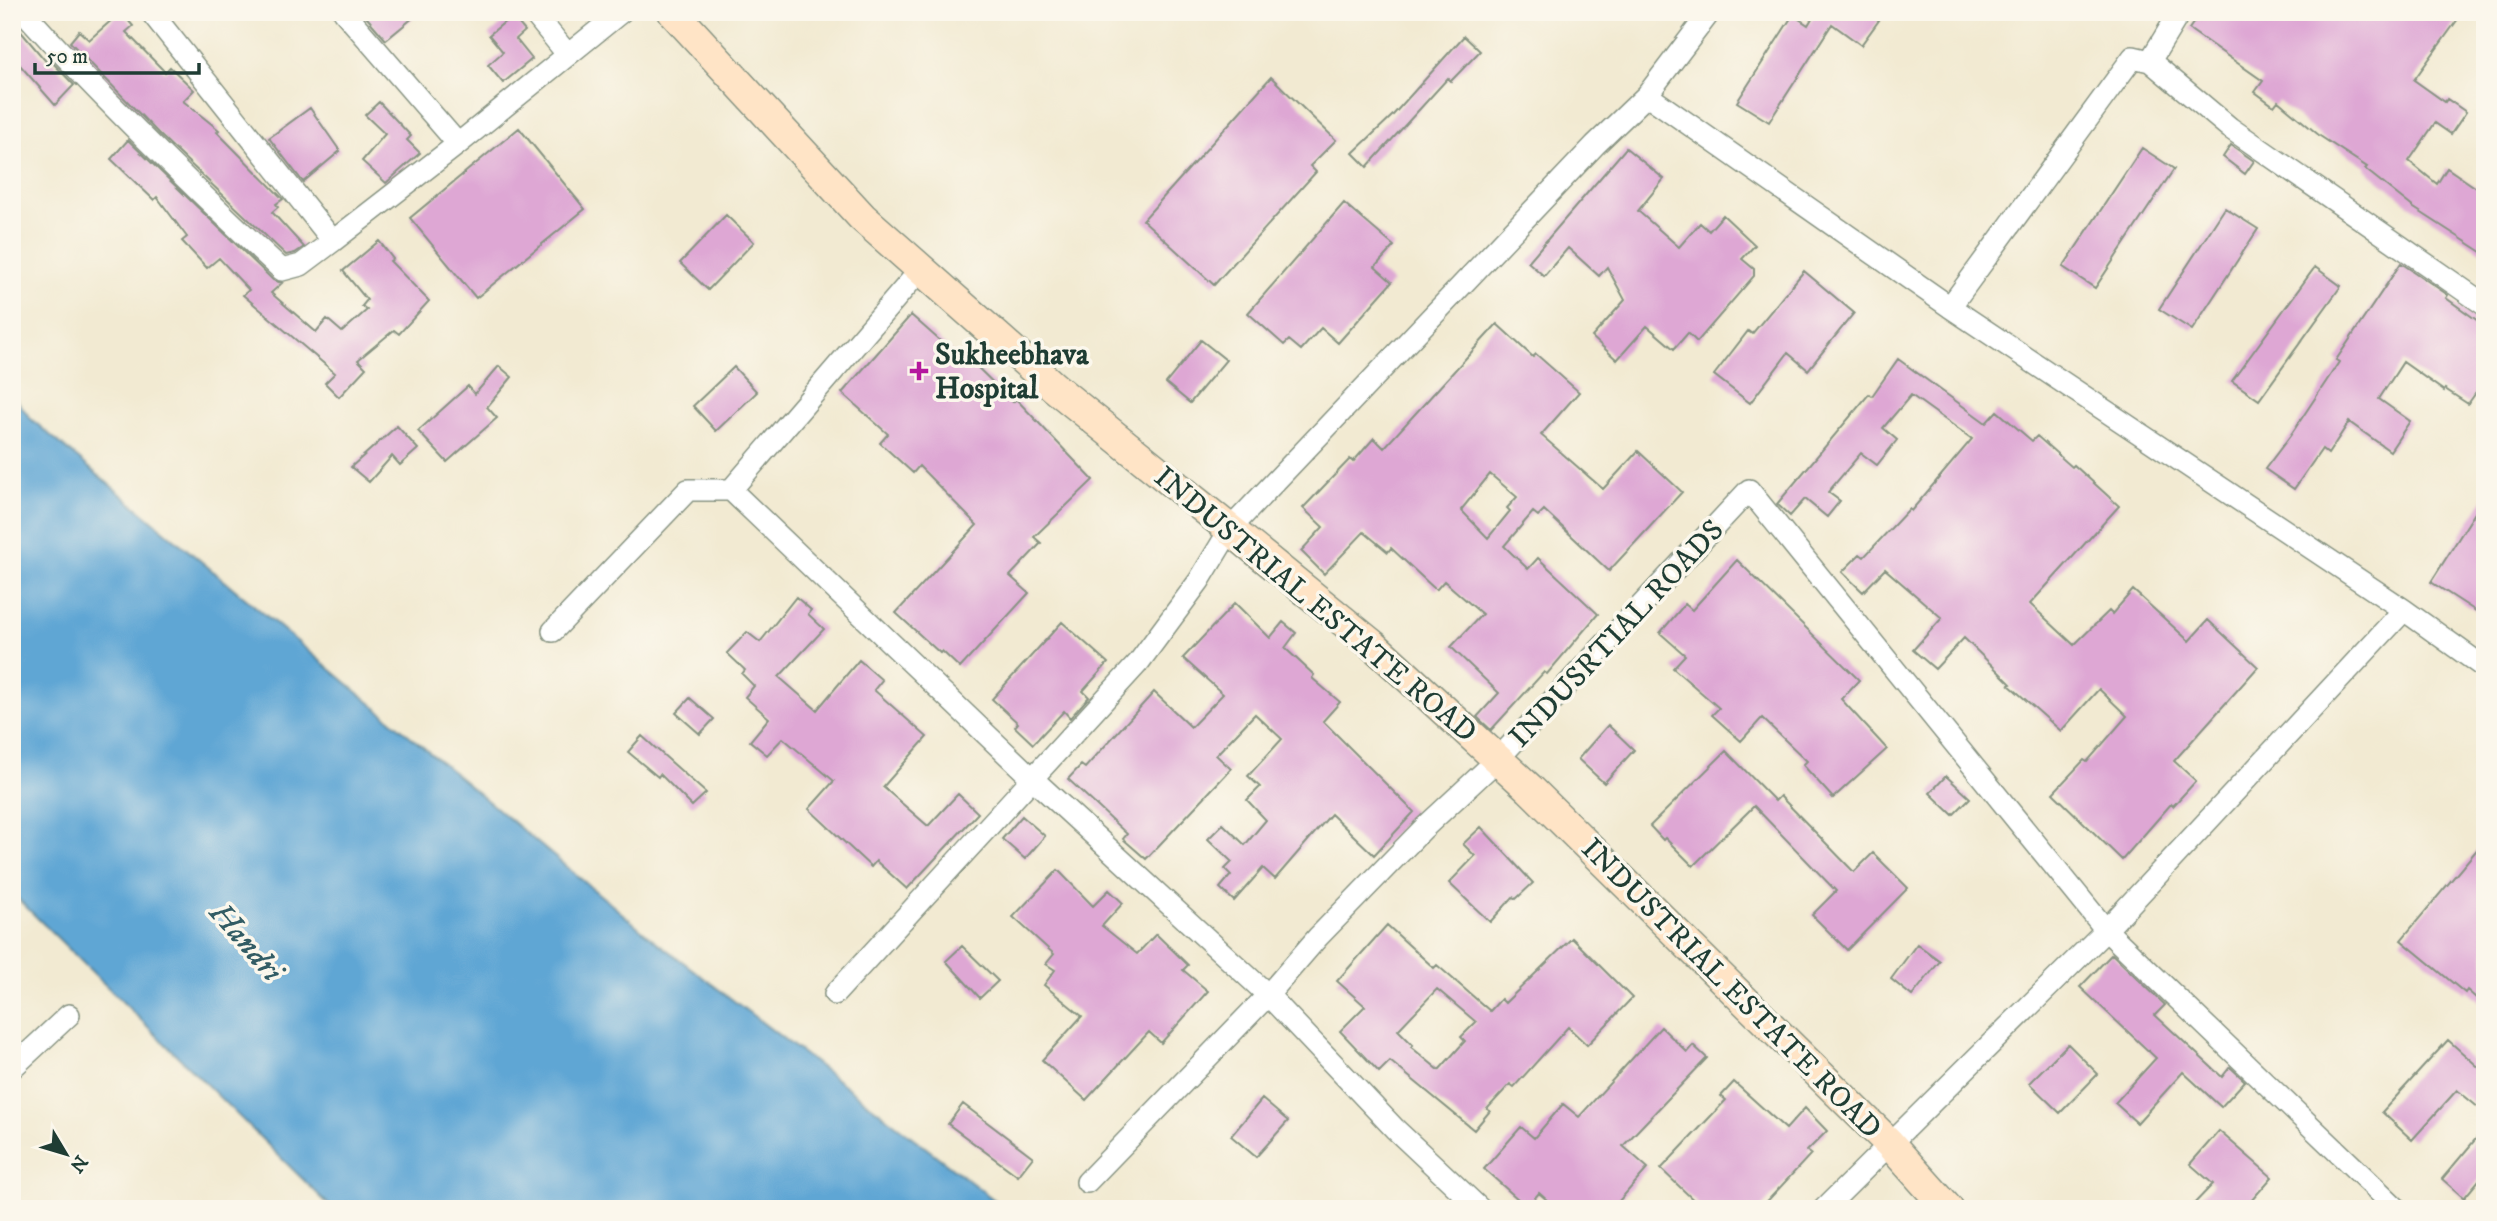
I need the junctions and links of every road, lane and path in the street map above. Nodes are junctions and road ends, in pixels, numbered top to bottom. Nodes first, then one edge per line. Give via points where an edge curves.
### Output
1 (24, 12) edge
2 (151, 12) edge
3 (344, 12) edge
4 (533, 12) edge
5 (621, 12) edge
6 (1710, 12) edge
7 (2180, 12) edge
8 (686, 17) edge
9 (568, 55) junction
10 (2150, 61) junction
11 (1647, 95) junction
12 (458, 144) junction
13 (334, 241) junction
14 (920, 269) junction
15 (2485, 306) edge
16 (1950, 307) junction
17 (731, 490) junction
18 (1231, 528) junction
19 (2404, 610) junction
20 (553, 631) dead end
21 (2485, 668) edge
22 (1498, 759) junction
23 (1034, 780) junction
24 (2106, 929) junction
25 (835, 994) dead end
26 (1268, 996) junction
27 (69, 1015) dead end
28 (12, 1068) edge
29 (1889, 1143) junction
30 (1087, 1182) dead end
31 (1480, 1209) edge
32 (1824, 1209) edge
33 (1948, 1209) edge
34 (2397, 1209) edge

1 - 13 street via 123,117 282,270 301,265
2 - 13 street
3 - 12 street
4 - 9 street
5 - 9 street
6 - 11 street
7 - 10 street
8 - 14 main road, INDUSTRIAL ESTATE ROAD via 862,217
9 - 12 street
10 - 15 street via 2230,128
10 - 16 street via 2133,57
11 - 16 street
11 - 18 street
12 - 13 street
14 - 17 street
14 - 18 main road, INDUSTRIAL ESTATE ROAD via 1054,387
16 - 19 street
17 - 20 street via 688,490
17 - 23 street
18 - 22 main road, INDUSTRIAL ESTATE ROAD via 1374,646
18 - 23 street via 1139,663
19 - 21 street
19 - 24 street
22 - 24 street, INDUSRTIAL ROADS via 1749,490
22 - 26 street, INDUSRTIAL ROADS via 1423,828
22 - 29 main road, INDUSTRIAL ESTATE ROAD
23 - 25 street
23 - 26 street
24 - 29 street
24 - 34 street
26 - 30 street, INDUSRTIAL ROADS
26 - 31 street via 1395,1129
27 - 28 street
29 - 32 street
29 - 33 main road, INDUSTRIAL ESTATE ROAD

